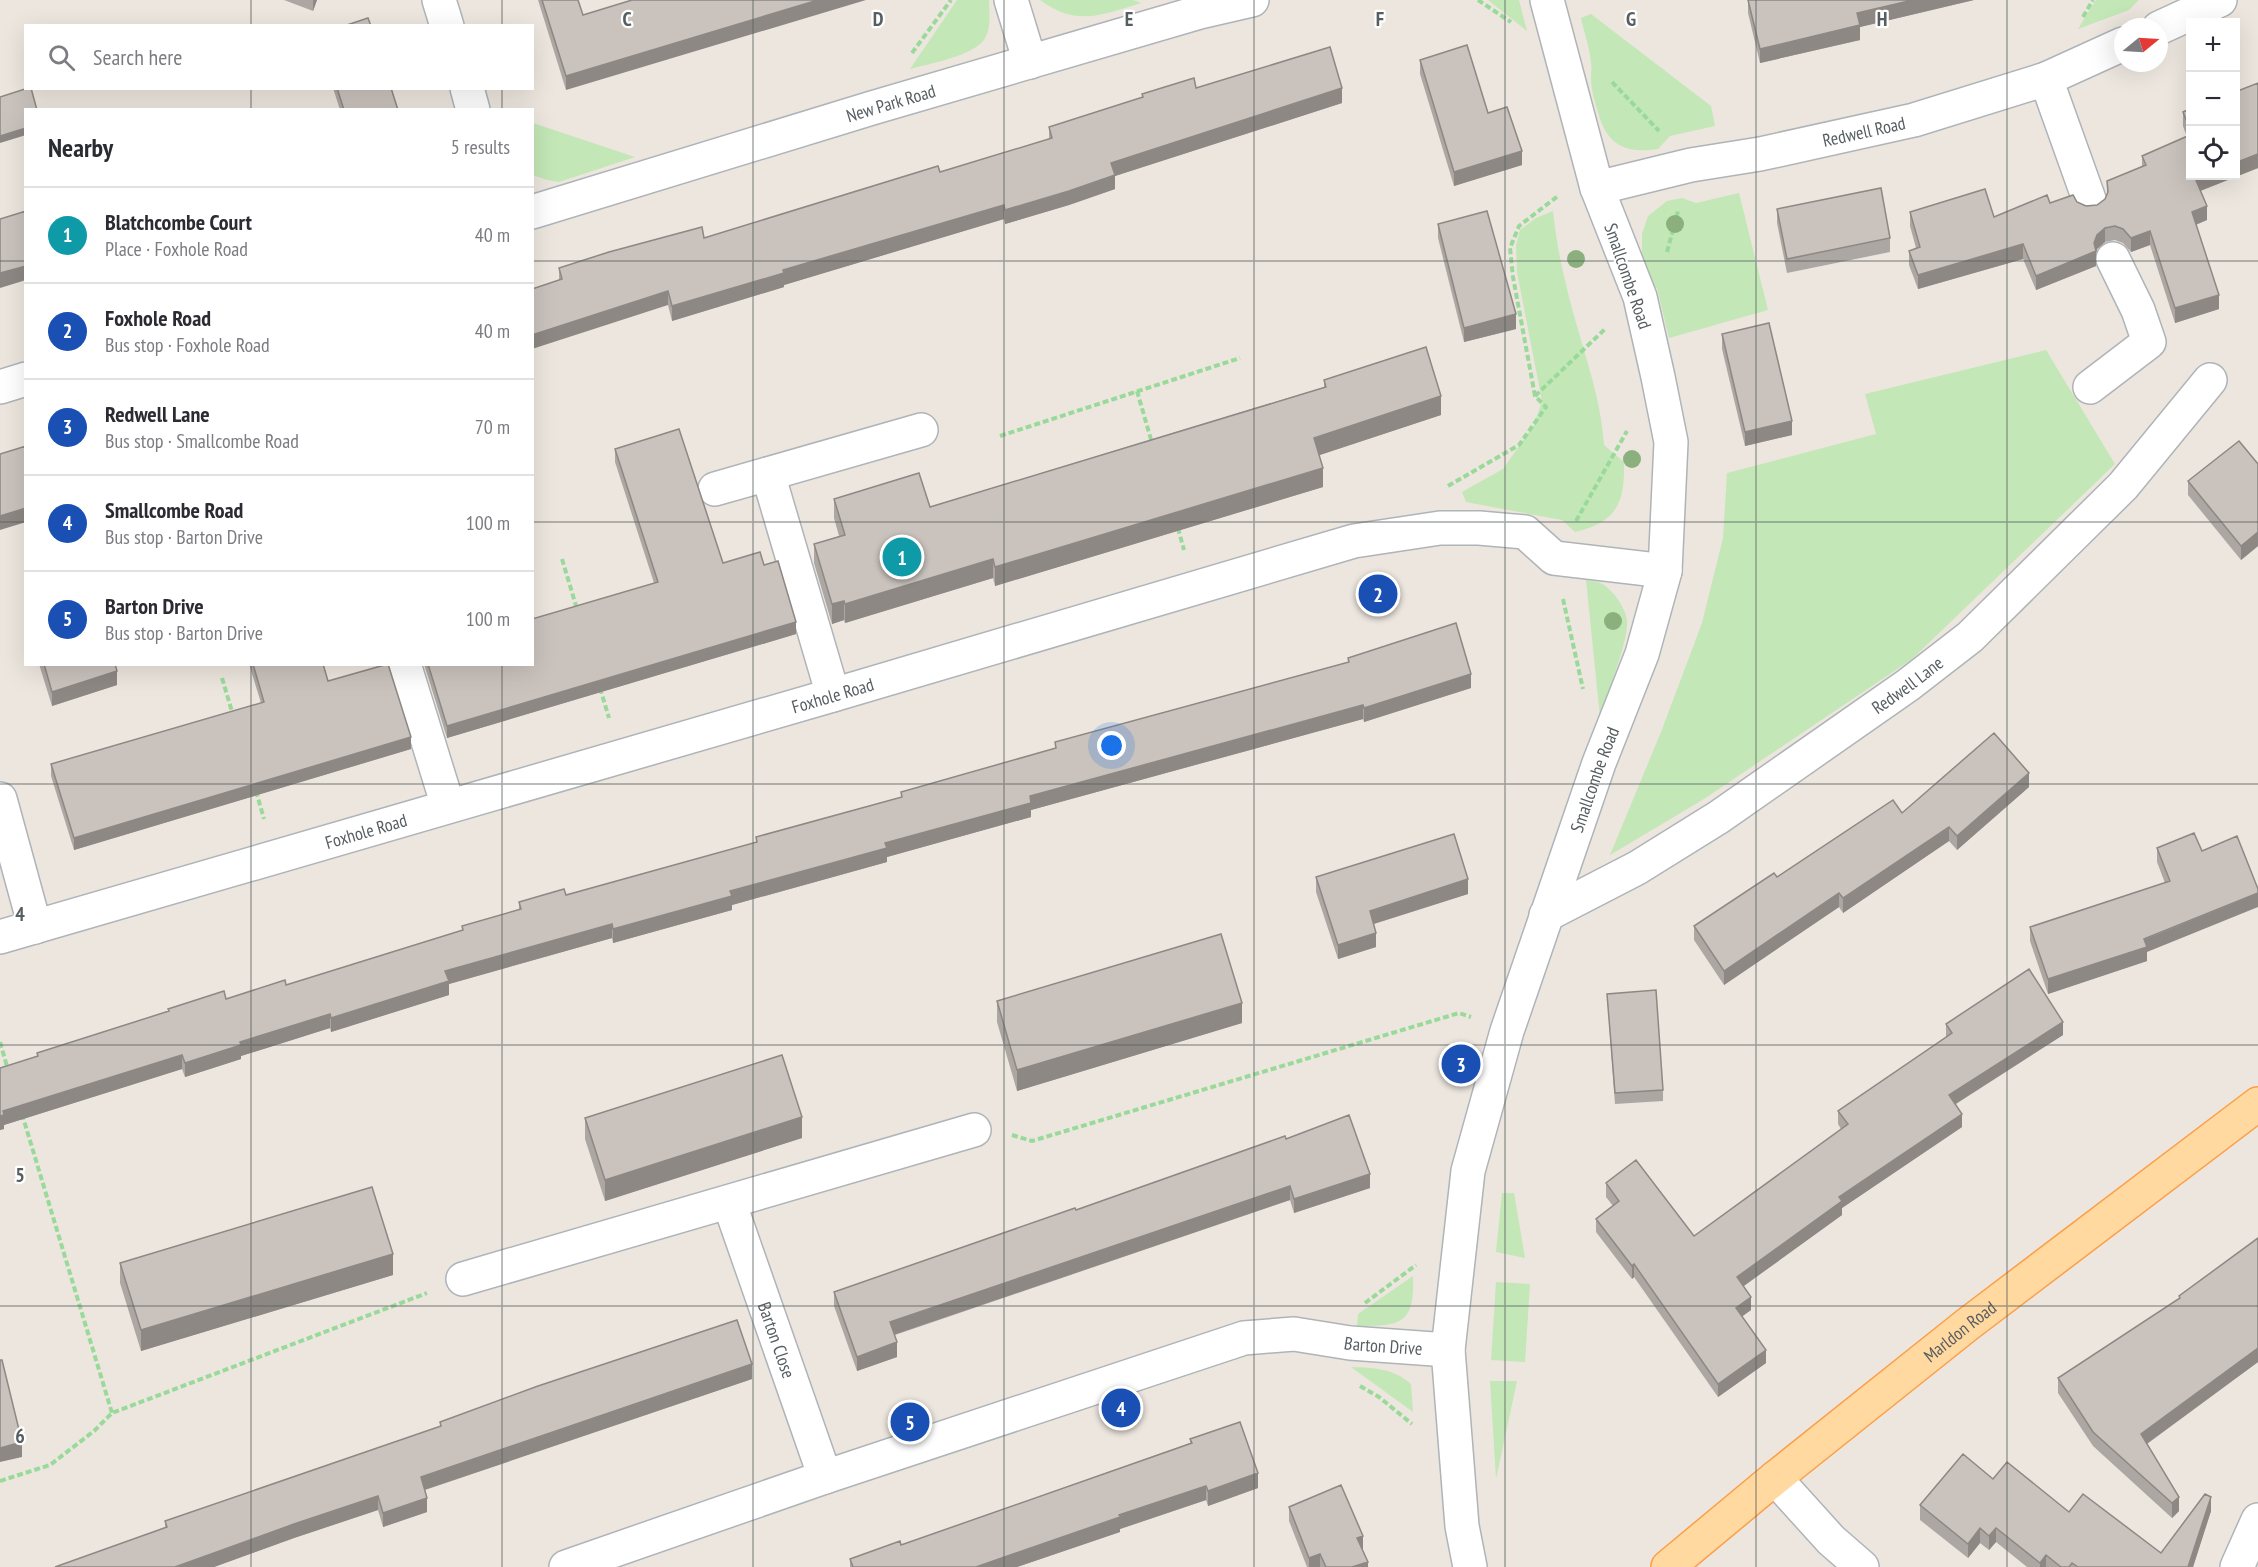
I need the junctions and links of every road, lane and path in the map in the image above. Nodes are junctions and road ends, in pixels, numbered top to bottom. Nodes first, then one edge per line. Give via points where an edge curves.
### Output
1 (439, 0) edge
2 (1011, 0) edge
3 (1252, 0) edge
4 (1547, 0) edge
5 (2200, 4) edge
6 (2168, 23) edge
7 (446, 24) edge
8 (2114, 48) edge
9 (1030, 62) junction
10 (1605, 74) dead end
11 (2046, 79) junction
12 (468, 90) edge
13 (472, 108) edge
14 (1691, 165) junction
15 (1597, 188) junction
16 (2090, 202) dead end
17 (534, 211) edge
18 (2113, 259) dead end
19 (1640, 297) junction
20 (1240, 358) dead end
21 (24, 380) edge
22 (2210, 380) dead end
23 (0, 387) edge
24 (2090, 387) dead end
25 (1137, 391) junction
26 (1534, 396) junction
27 (921, 430) dead end
28 (1000, 436) dead end
29 (1153, 446) edge
30 (768, 474) junction
31 (1447, 487) dead end
32 (715, 489) dead end
33 (1176, 522) edge
34 (562, 559) dead end
35 (1665, 571) junction
36 (1195, 588) junction
37 (578, 614) edge
38 (405, 666) edge
39 (222, 678) dead end
40 (598, 680) edge
41 (833, 695) junction
42 (235, 723) edge
43 (620, 756) junction
44 (255, 790) edge
45 (0, 799) edge
46 (448, 806) junction
47 (275, 857) junction
48 (1546, 915) junction
49 (35, 927) junction
50 (0, 937) edge
51 (1508, 1031) junction
52 (0, 1042) edge
53 (10, 1075) edge
54 (2258, 1104) edge
55 (20, 1109) edge
56 (974, 1130) joint
57 (729, 1202) junction
58 (463, 1279) joint
59 (1448, 1350) junction
60 (112, 1413) junction
61 (825, 1477) junction
62 (1775, 1478) junction
63 (0, 1481) edge
64 (2258, 1520) edge
65 (566, 1567) edge
66 (1470, 1567) edge
67 (1668, 1567) edge
68 (1862, 1567) edge
69 (2237, 1567) edge

1 - 7 street
2 - 9 street
3 - 9 street, New Park Road
4 - 15 street, Smallcombe Road
5 - 6 street
8 - 11 street, Redwell Road
9 - 17 street, New Park Road
10 - 14 path
11 - 14 street, Redwell Road via 1914,120
11 - 16 street
12 - 13 street
14 - 15 street, Redwell Road
14 - 19 path via 1656,288
15 - 19 street, Smallcombe Road
15 - 26 path via 1559,196 1519,226 1510,248
18 - 24 street via 2139,309 2149,342
19 - 26 path
19 - 35 street, Smallcombe Road via 1671,442
20 - 25 path
21 - 23 street
22 - 48 street, Redwell Lane via 2122,486 1970,637 1899,692 1719,817 1637,868
25 - 28 path
25 - 29 path
26 - 31 path via 1546,407 1519,445
27 - 30 street
30 - 32 street
30 - 41 street
33 - 36 path
34 - 37 path
35 - 36 street, Foxhole Road via 1554,558 1525,532 1440,528 1354,541
35 - 48 street, Smallcombe Road via 1642,654
36 - 41 street, Foxhole Road
38 - 46 street
39 - 42 path
40 - 43 path
41 - 43 street, Foxhole Road
43 - 46 street, Foxhole Road
44 - 47 path
45 - 49 street
46 - 47 street, Foxhole Road
47 - 49 street, Foxhole Road
48 - 51 street, Smallcombe Road
49 - 50 street, Foxhole Road
51 - 56 path via 1459,1013 1032,1141 993,1128
51 - 59 street, Smallcombe Road via 1468,1171
52 - 53 path
54 - 62 main road, Marldon Road via 1968,1324
55 - 60 path
56 - 57 street
57 - 58 street
57 - 61 street, Barton Close
58 - 60 path
59 - 61 street, Barton Drive via 1294,1335 1245,1338
59 - 66 street, Smallcombe Road via 1462,1526
60 - 63 path via 50,1465
61 - 65 street, Barton Drive
62 - 67 main road, Marldon Road
62 - 68 street via 1831,1540
64 - 69 street

